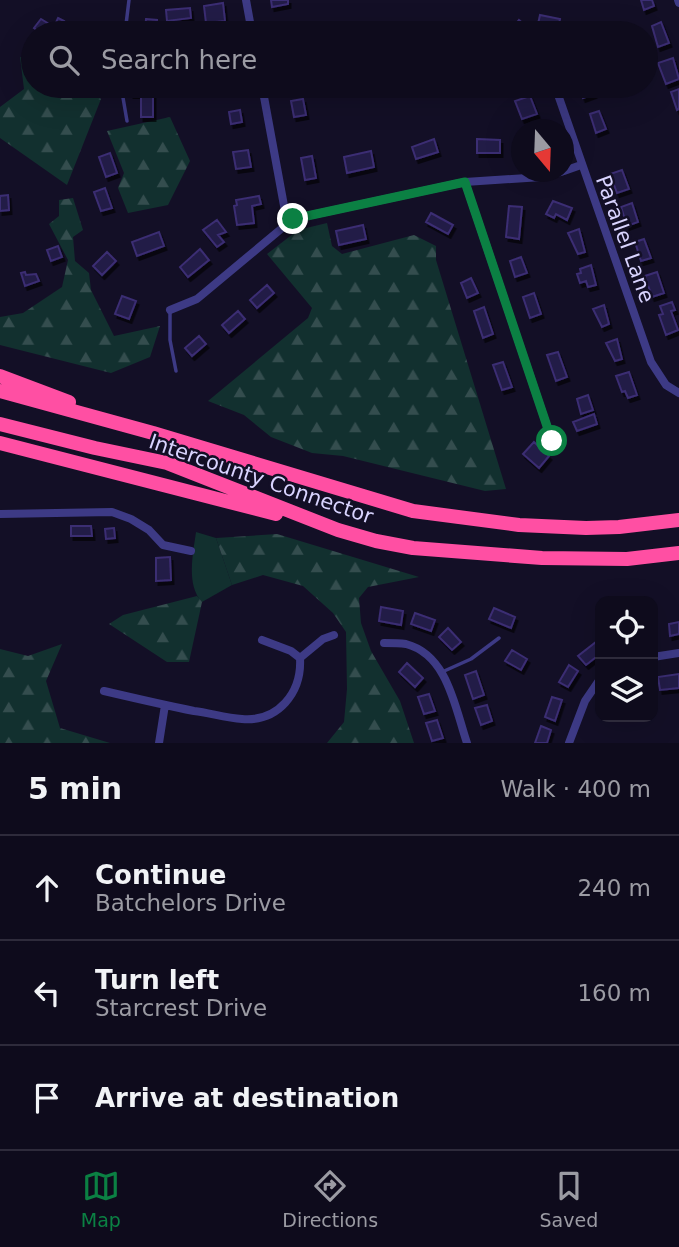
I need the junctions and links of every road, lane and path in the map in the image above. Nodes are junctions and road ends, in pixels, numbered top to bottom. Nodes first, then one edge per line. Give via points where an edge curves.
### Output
1 (129, 0) edge
2 (246, 0) edge
3 (126, 21) edge
4 (250, 21) edge
5 (123, 98) edge
6 (263, 98) edge
7 (559, 98) edge
8 (127, 121) dead end
9 (581, 165) junction
10 (574, 167) edge
11 (511, 179) edge
12 (465, 182) junction
13 (287, 222) junction
14 (170, 310) joint
15 (176, 371) dead end
16 (0, 376) edge
17 (0, 391) edge
18 (679, 393) edge
19 (0, 425) edge
20 (153, 433) junction
21 (552, 441) dead end
22 (0, 443) edge
23 (0, 514) edge
24 (679, 520) edge
25 (338, 530) junction
26 (191, 551) dead end
27 (679, 553) edge
28 (334, 635) dead end
29 (499, 638) dead end
30 (262, 640) dead end
31 (384, 643) dead end
32 (679, 653) edge
33 (658, 656) edge
34 (300, 658) junction
35 (442, 672) junction
36 (595, 686) edge
37 (104, 691) dead end
38 (164, 705) junction
39 (159, 743) edge
40 (467, 743) edge
41 (569, 743) edge

1 - 3 lane
2 - 4 street
5 - 8 lane
6 - 13 street
7 - 9 street, Parallel Lane
9 - 10 street
9 - 18 street, Parallel Lane via 650,362 666,385
11 - 12 street
12 - 13 street
12 - 21 street
13 - 14 street via 198,299
14 - 15 lane
16 - 20 highway
17 - 20 highway, Intercounty Connector
19 - 25 highway, Intercounty Connector via 167,463
20 - 24 highway, Intercounty Connector via 412,511 519,525 586,528
22 - 25 highway
23 - 26 street via 112,512 149,530 163,545
25 - 27 highway, Intercounty Connector via 413,548 541,558 627,559
28 - 34 street
29 - 35 lane via 471,659
30 - 34 street
31 - 35 street via 406,644 428,655
32 - 33 street
34 - 38 street via 297,685 288,701 265,717 244,719
35 - 40 street
36 - 41 street
37 - 38 street
38 - 39 street

